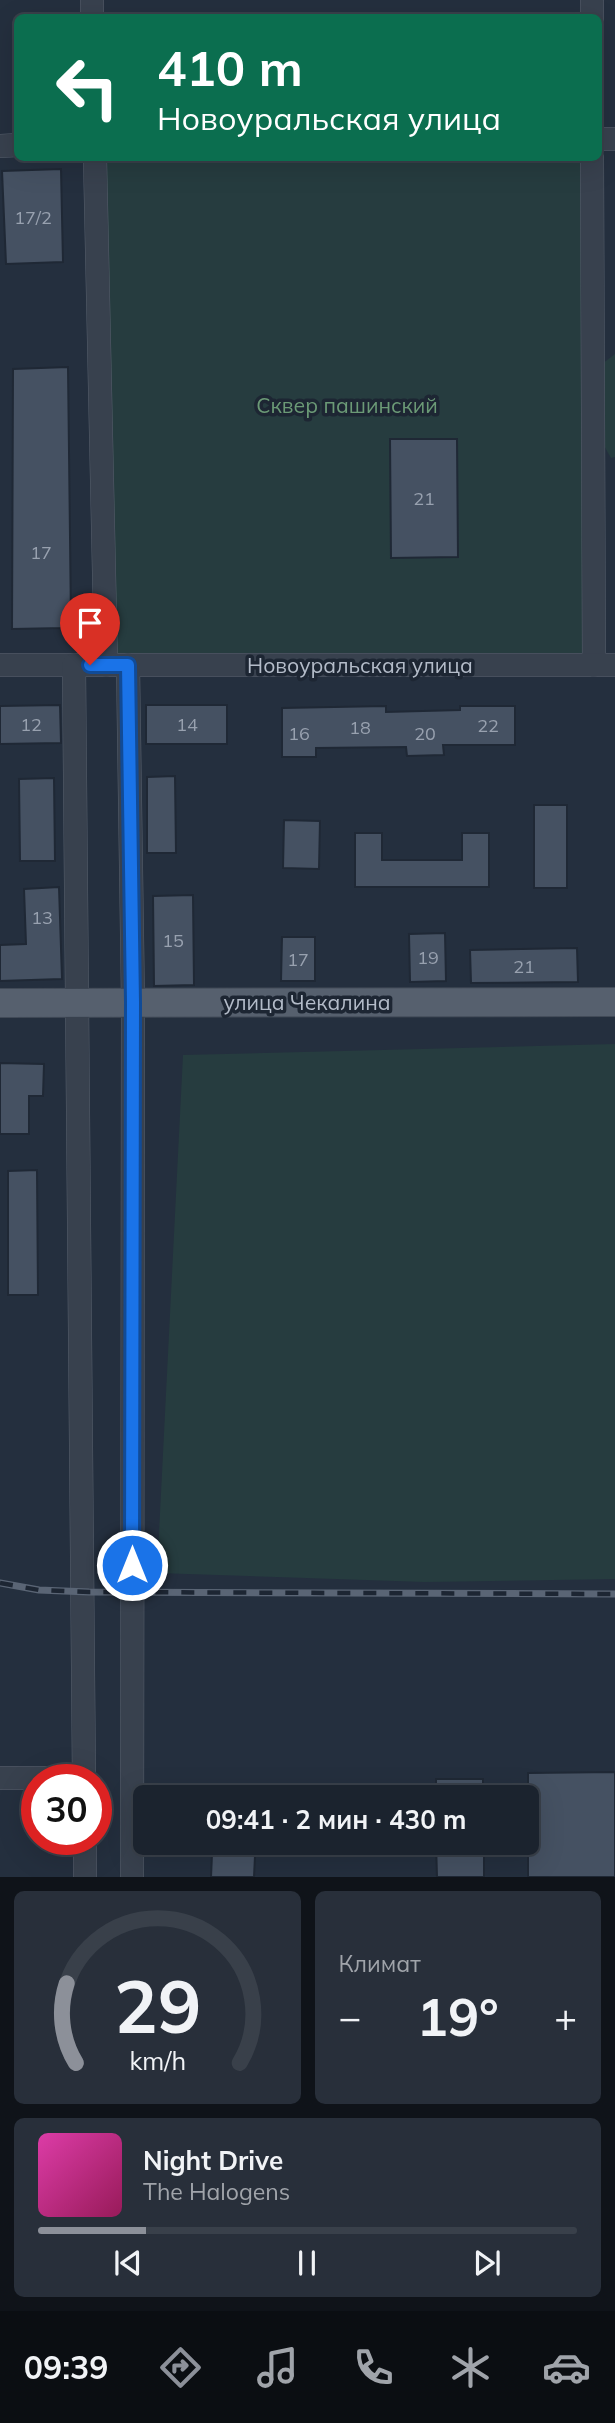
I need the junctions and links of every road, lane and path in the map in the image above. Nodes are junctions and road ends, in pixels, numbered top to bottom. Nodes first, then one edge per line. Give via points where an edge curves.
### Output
1 (94, 161) edge
2 (592, 161) edge
3 (604, 338) edge
4 (604, 466) edge
5 (0, 665) edge
6 (74, 665) junction
7 (117, 665) junction
8 (605, 665) edge
9 (78, 1002) junction
10 (133, 1002) junction
11 (615, 1002) edge
12 (0, 1003) edge
13 (84, 1764) edge
14 (0, 1778) edge
15 (21, 1778) edge
16 (85, 1855) edge
17 (85, 1877) edge
18 (132, 1877) edge

1 - 7 street
2 - 3 street
3 - 4 street
4 - 8 street
5 - 6 street, Новоуральская улица
6 - 7 street, Новоуральская улица
6 - 9 street
7 - 8 street, Новоуральская улица
7 - 10 street
9 - 10 main road, улица Чекалина
9 - 12 main road, улица Чекалина
9 - 13 street
10 - 11 main road, улица Чекалина
10 - 18 street
14 - 15 street
16 - 17 street

